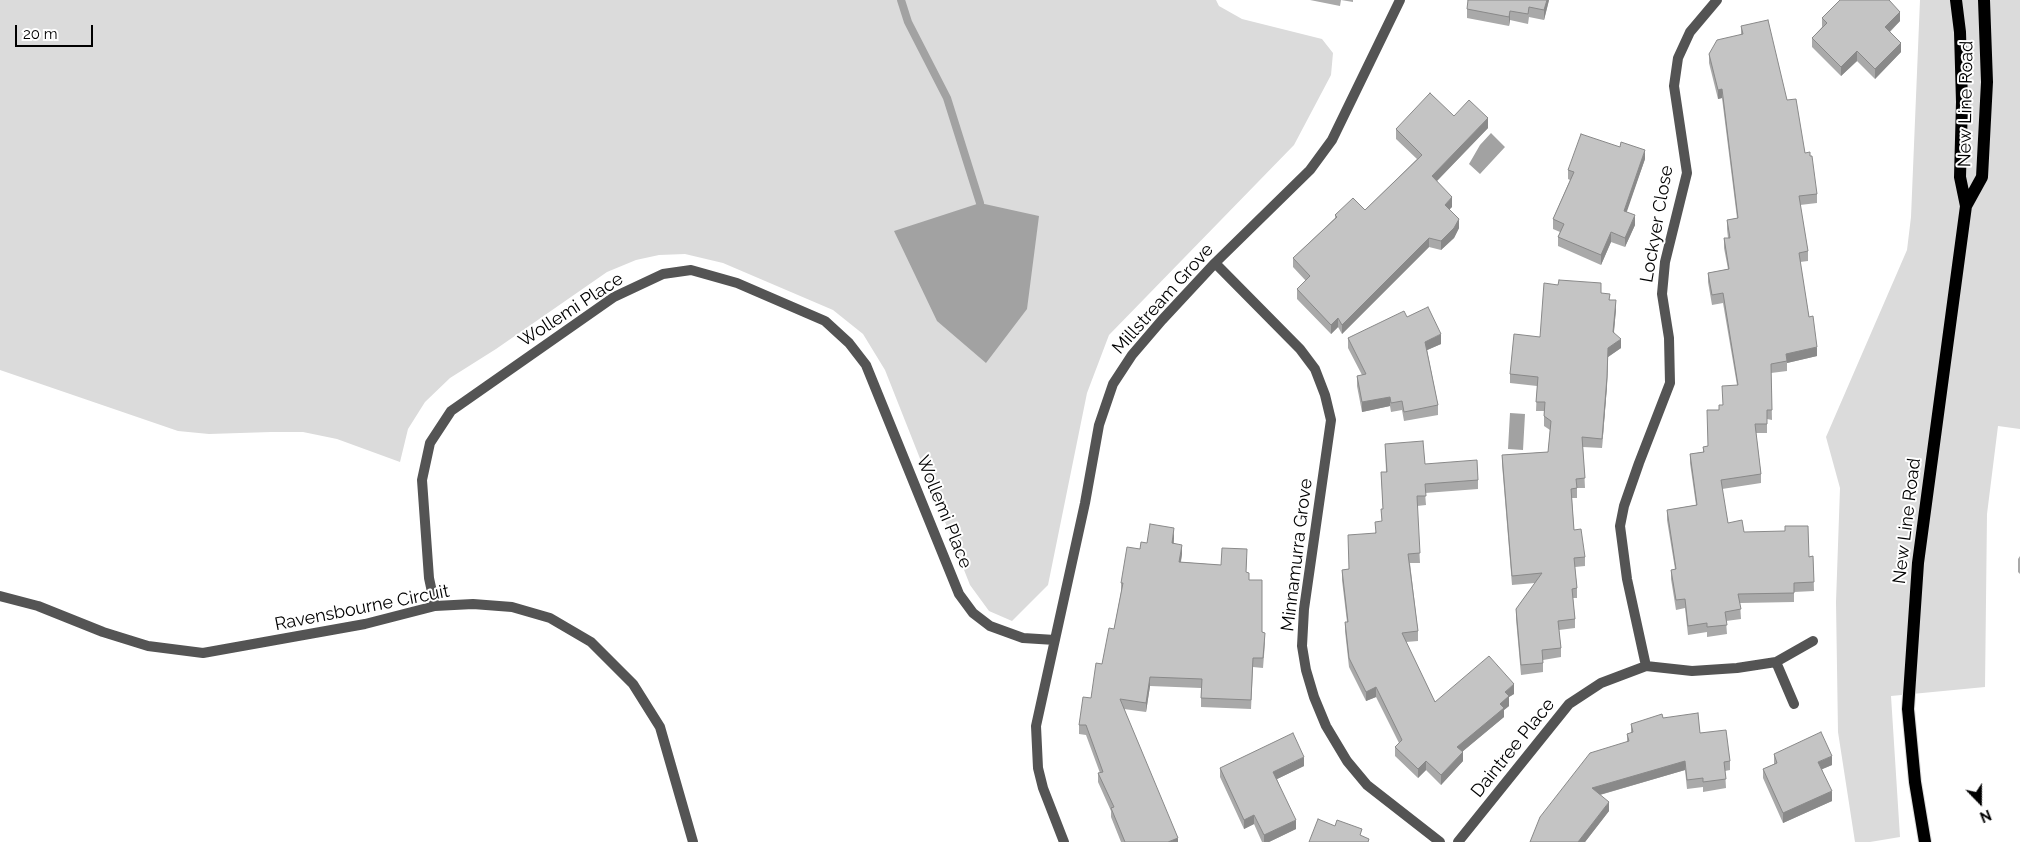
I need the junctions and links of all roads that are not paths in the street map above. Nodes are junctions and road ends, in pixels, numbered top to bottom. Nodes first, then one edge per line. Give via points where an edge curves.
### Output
1 (1400, 0) edge
2 (1717, 0) edge
3 (1956, 0) edge
4 (1984, 0) edge
5 (1966, 206) junction
6 (1215, 263) junction
7 (0, 596) edge
8 (434, 606) junction
9 (1055, 640) junction
10 (1813, 641) dead end
11 (1776, 662) junction
12 (1646, 666) junction
13 (1794, 704) dead end
14 (693, 842) edge
15 (1064, 842) edge
16 (1440, 842) edge
17 (1458, 842) edge
18 (1925, 842) edge

1 - 6 street, Millstream Grove via 1332,140 1310,170
2 - 12 street, Lockyer Close via 1690,32 1678,58 1674,86 1687,173 1665,262 1662,294 1669,338 1670,383 1638,462 1620,526 1627,579
3 - 5 main road, New Line Road via 1962,102 1960,177
4 - 5 main road, New Line Road via 1988,82 1982,177
5 - 18 main road, New Line Road via 1918,563 1908,709
6 - 9 street, Millstream Grove via 1132,355 1113,384 1099,425
6 - 16 street, Minnamurra Grove via 1315,368 1331,420 1304,609 1302,646 1314,697 1347,762 1367,785
7 - 8 street, Ravensbourne Circuit via 38,606 148,646 203,653 365,624
8 - 9 street, Wollemi Place via 422,480 430,444 451,411 614,297 663,274 691,270 737,282 825,321 849,343 866,365 960,594 973,613 990,626 1023,638
8 - 14 street, Ravensbourne Circuit via 512,606 550,618 591,642 633,684 660,727
9 - 15 street, Millstream Grove via 1036,726 1037,749 1043,788
10 - 11 street, Daintree Place
11 - 12 street, Daintree Place via 1692,672
11 - 13 street
12 - 17 street, Daintree Place via 1602,683 1569,704

